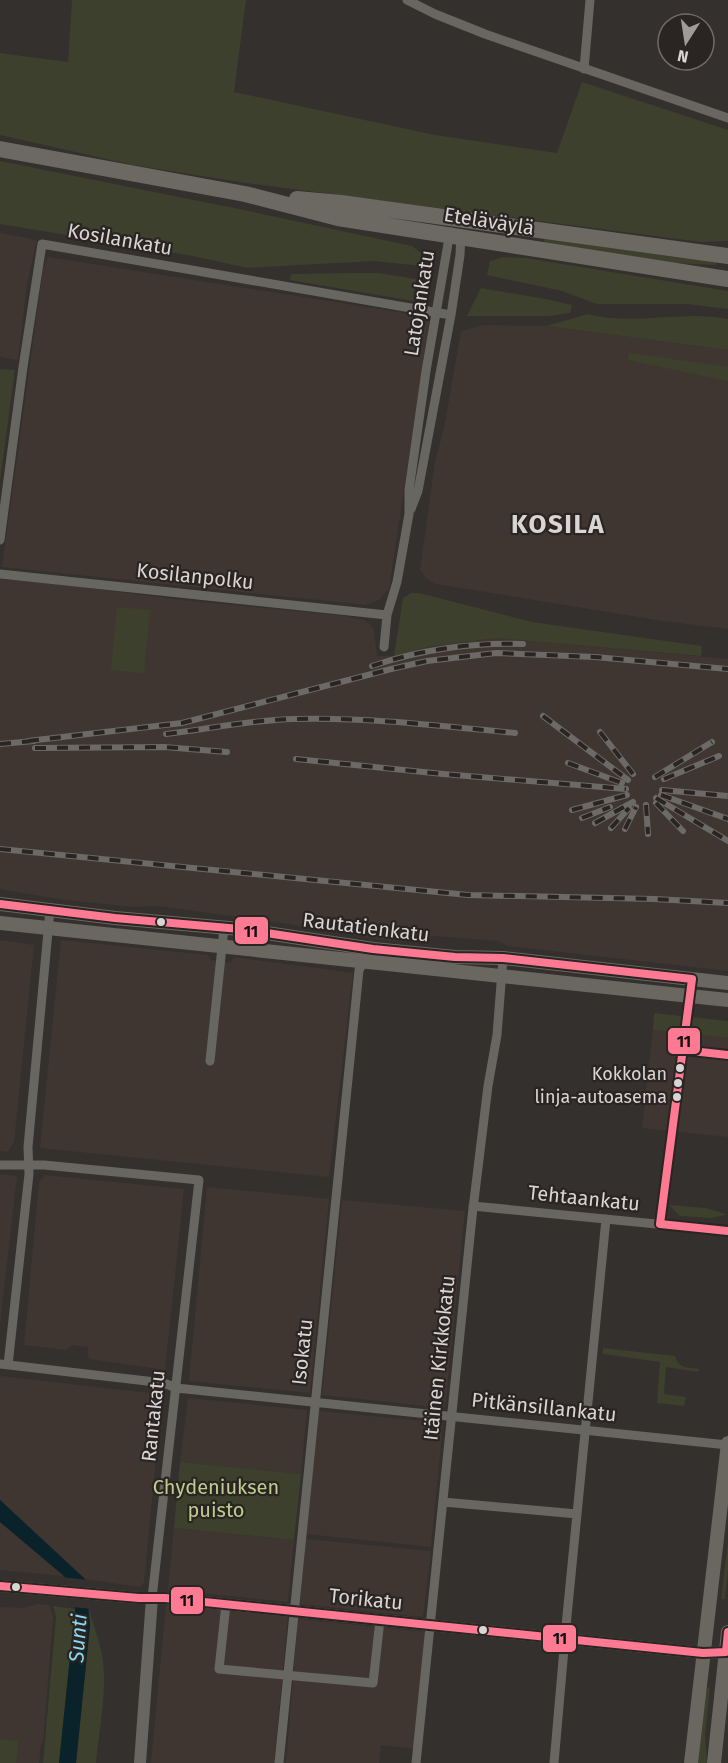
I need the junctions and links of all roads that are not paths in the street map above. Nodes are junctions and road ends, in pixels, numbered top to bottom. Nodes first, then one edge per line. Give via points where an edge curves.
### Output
1 (407, 0) edge
2 (590, 0) edge
3 (584, 69) junction
4 (728, 118) edge
5 (0, 149) edge
6 (245, 194) junction
7 (458, 220) junction
8 (455, 237) junction
9 (728, 256) edge
10 (728, 279) edge
11 (435, 312) junction
12 (451, 315) junction
13 (409, 514) junction
14 (0, 540) edge
15 (0, 574) edge
16 (387, 615) junction
17 (384, 647) dead end
18 (0, 903) edge
19 (51, 910) junction
20 (0, 923) edge
21 (49, 928) junction
22 (224, 928) junction
23 (221, 946) junction
24 (373, 949) junction
25 (503, 958) junction
26 (363, 961) junction
27 (502, 975) junction
28 (728, 983) edge
29 (728, 1000) edge
30 (210, 1061) dead end
31 (27, 1164) junction
32 (0, 1165) edge
33 (473, 1206) junction
34 (606, 1219) junction
35 (728, 1231) edge
36 (4, 1365) edge
37 (176, 1388) junction
38 (315, 1402) junction
39 (452, 1416) junction
40 (585, 1430) junction
41 (728, 1444) edge
42 (443, 1502) junction
43 (577, 1515) junction
44 (0, 1586) edge
45 (152, 1598) junction
46 (226, 1604) junction
47 (293, 1611) junction
48 (380, 1620) junction
49 (431, 1625) junction
50 (728, 1632) edge
51 (565, 1638) junction
52 (727, 1652) edge
53 (703, 1653) junction
54 (287, 1675) junction
55 (140, 1763) edge
56 (279, 1763) edge
57 (417, 1763) edge
58 (554, 1763) edge
59 (691, 1763) edge
60 (714, 1763) edge

1 - 3 street via 485,34
2 - 3 street
3 - 4 street
5 - 6 highway, Eteläväylä
6 - 7 highway, Eteläväylä
6 - 8 highway, Eteläväylä via 338,218
7 - 8 street, Latojankatu
7 - 9 highway, Eteläväylä
8 - 10 highway, Eteläväylä
8 - 11 street, Latojankatu
8 - 12 street, Latojankatu
11 - 12 street, Kosilankatu
11 - 13 street, Latojankatu via 409,490
11 - 14 street, Kosilankatu via 42,244
12 - 13 street, Latojankatu via 418,491
13 - 16 street, Latojankatu
15 - 16 street, Kosilanpolku
16 - 17 street, Latojankatu
18 - 19 main road, Rautatienkatu
19 - 21 street
19 - 22 main road, Rautatienkatu
20 - 21 main road, Rautatienkatu
21 - 23 main road, Rautatienkatu
21 - 31 street
22 - 23 street
22 - 24 main road, Rautatienkatu
23 - 26 main road, Rautatienkatu
23 - 30 street
24 - 25 main road, Rautatienkatu
24 - 26 street, Isokatu
25 - 27 street, Itäinen Kirkkokatu
25 - 28 main road, Rautatienkatu
26 - 27 main road, Rautatienkatu
26 - 38 street, Isokatu via 359,970
27 - 29 main road, Rautatienkatu
27 - 33 street, Itäinen Kirkkokatu
31 - 32 street
31 - 36 street
31 - 37 street, Rantakatu via 199,1180
33 - 34 street, Tehtaankatu
33 - 39 street, Itäinen Kirkkokatu
34 - 35 street, Tehtaankatu
34 - 40 street
36 - 37 street, Pitkänsillankatu via 164,1383
37 - 38 street, Pitkänsillankatu
37 - 45 street, Rantakatu
38 - 39 street, Pitkänsillankatu
38 - 47 street, Isokatu
39 - 40 street, Pitkänsillankatu
39 - 42 street, Itäinen Kirkkokatu
40 - 41 street, Pitkänsillankatu
40 - 43 street
41 - 53 main road
42 - 43 street
42 - 49 street, Itäinen Kirkkokatu
43 - 51 street
44 - 45 street, Torikatu
45 - 46 street, Torikatu
45 - 55 street, Rantakatu
46 - 47 street, Torikatu
46 - 54 street via 219,1669
47 - 48 street, Torikatu
47 - 54 street, Isokatu
48 - 49 street, Torikatu
48 - 54 street via 374,1683
49 - 51 street, Torikatu
49 - 57 street, Itäinen Kirkkokatu
50 - 52 main road
51 - 53 street, Torikatu
51 - 58 street
52 - 53 street, Torikatu
52 - 60 main road
53 - 59 main road
54 - 56 street, Isokatu

